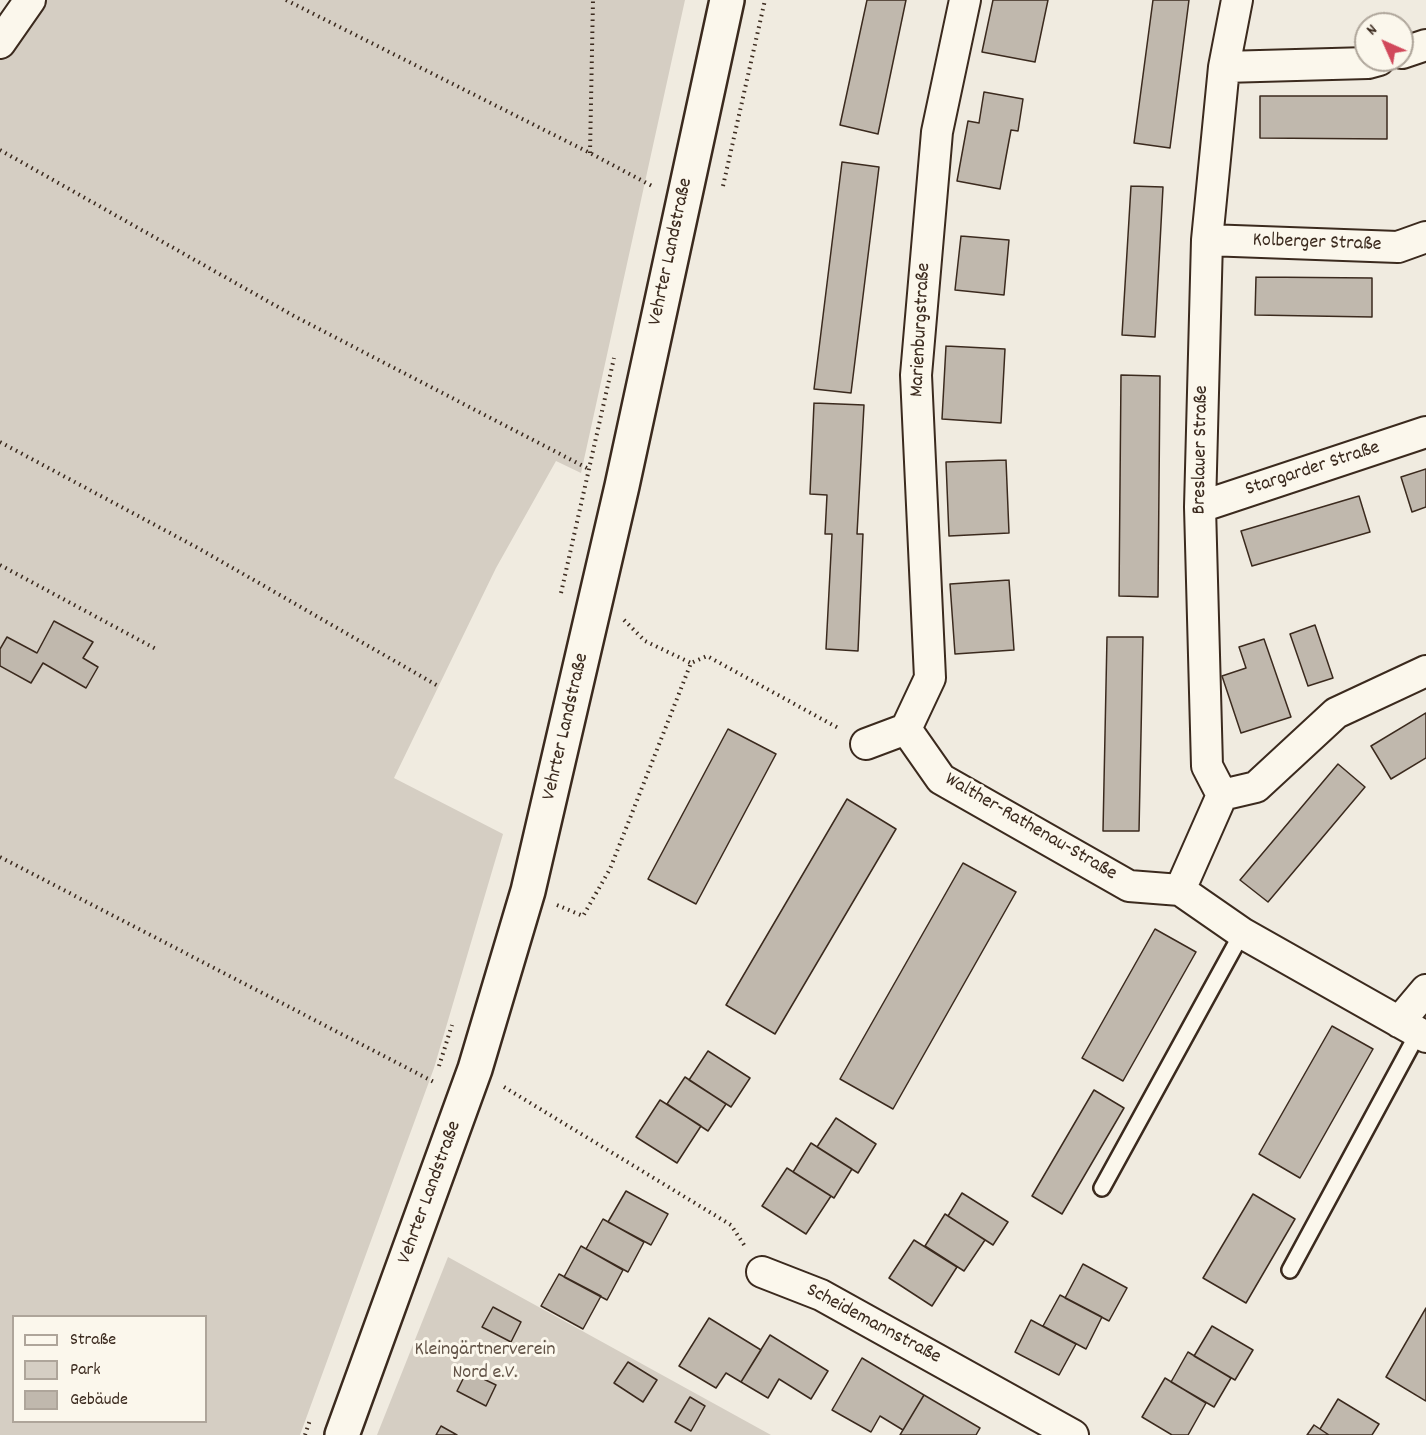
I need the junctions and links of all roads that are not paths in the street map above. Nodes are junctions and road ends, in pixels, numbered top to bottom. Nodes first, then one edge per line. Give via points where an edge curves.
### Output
1 (30, 0) edge
2 (727, 0) edge
3 (965, 0) edge
4 (1237, 0) edge
5 (0, 43) edge
6 (1354, 63) edge
7 (1224, 67) junction
8 (1426, 237) edge
9 (1207, 240) junction
10 (1426, 432) edge
11 (1200, 507) junction
12 (1426, 671) edge
13 (906, 729) junction
14 (866, 744) road end
15 (1222, 795) junction
16 (1179, 890) junction
17 (1242, 933) junction
18 (1426, 990) edge
19 (1414, 1031) edge
20 (1102, 1188) dead end
21 (1290, 1270) dead end
22 (762, 1272) road end
23 (342, 1435) edge
24 (1073, 1435) edge

1 - 5 street
2 - 23 main road, Vehrter Landstraße via 528,891 475,1069
3 - 13 street, Marienburgstraße via 937,132 916,375 930,678
4 - 7 street, Breslauer Straße
6 - 7 street
7 - 9 street, Breslauer Straße
8 - 9 street, Kolberger Straße via 1398,246
9 - 11 street, Breslauer Straße
10 - 11 street, Stargarder Straße
11 - 15 street, Breslauer Straße via 1208,766
12 - 15 street via 1336,714 1256,787
13 - 14 street
13 - 16 street, Walther-Rathenau-Straße via 941,779 1129,886
15 - 16 street
16 - 17 street, Walther-Rathenau-Straße
17 - 19 street, Walther-Rathenau-Straße
17 - 20 lane
18 - 19 street
19 - 21 lane
22 - 24 street, Scheidemannstraße via 821,1294

